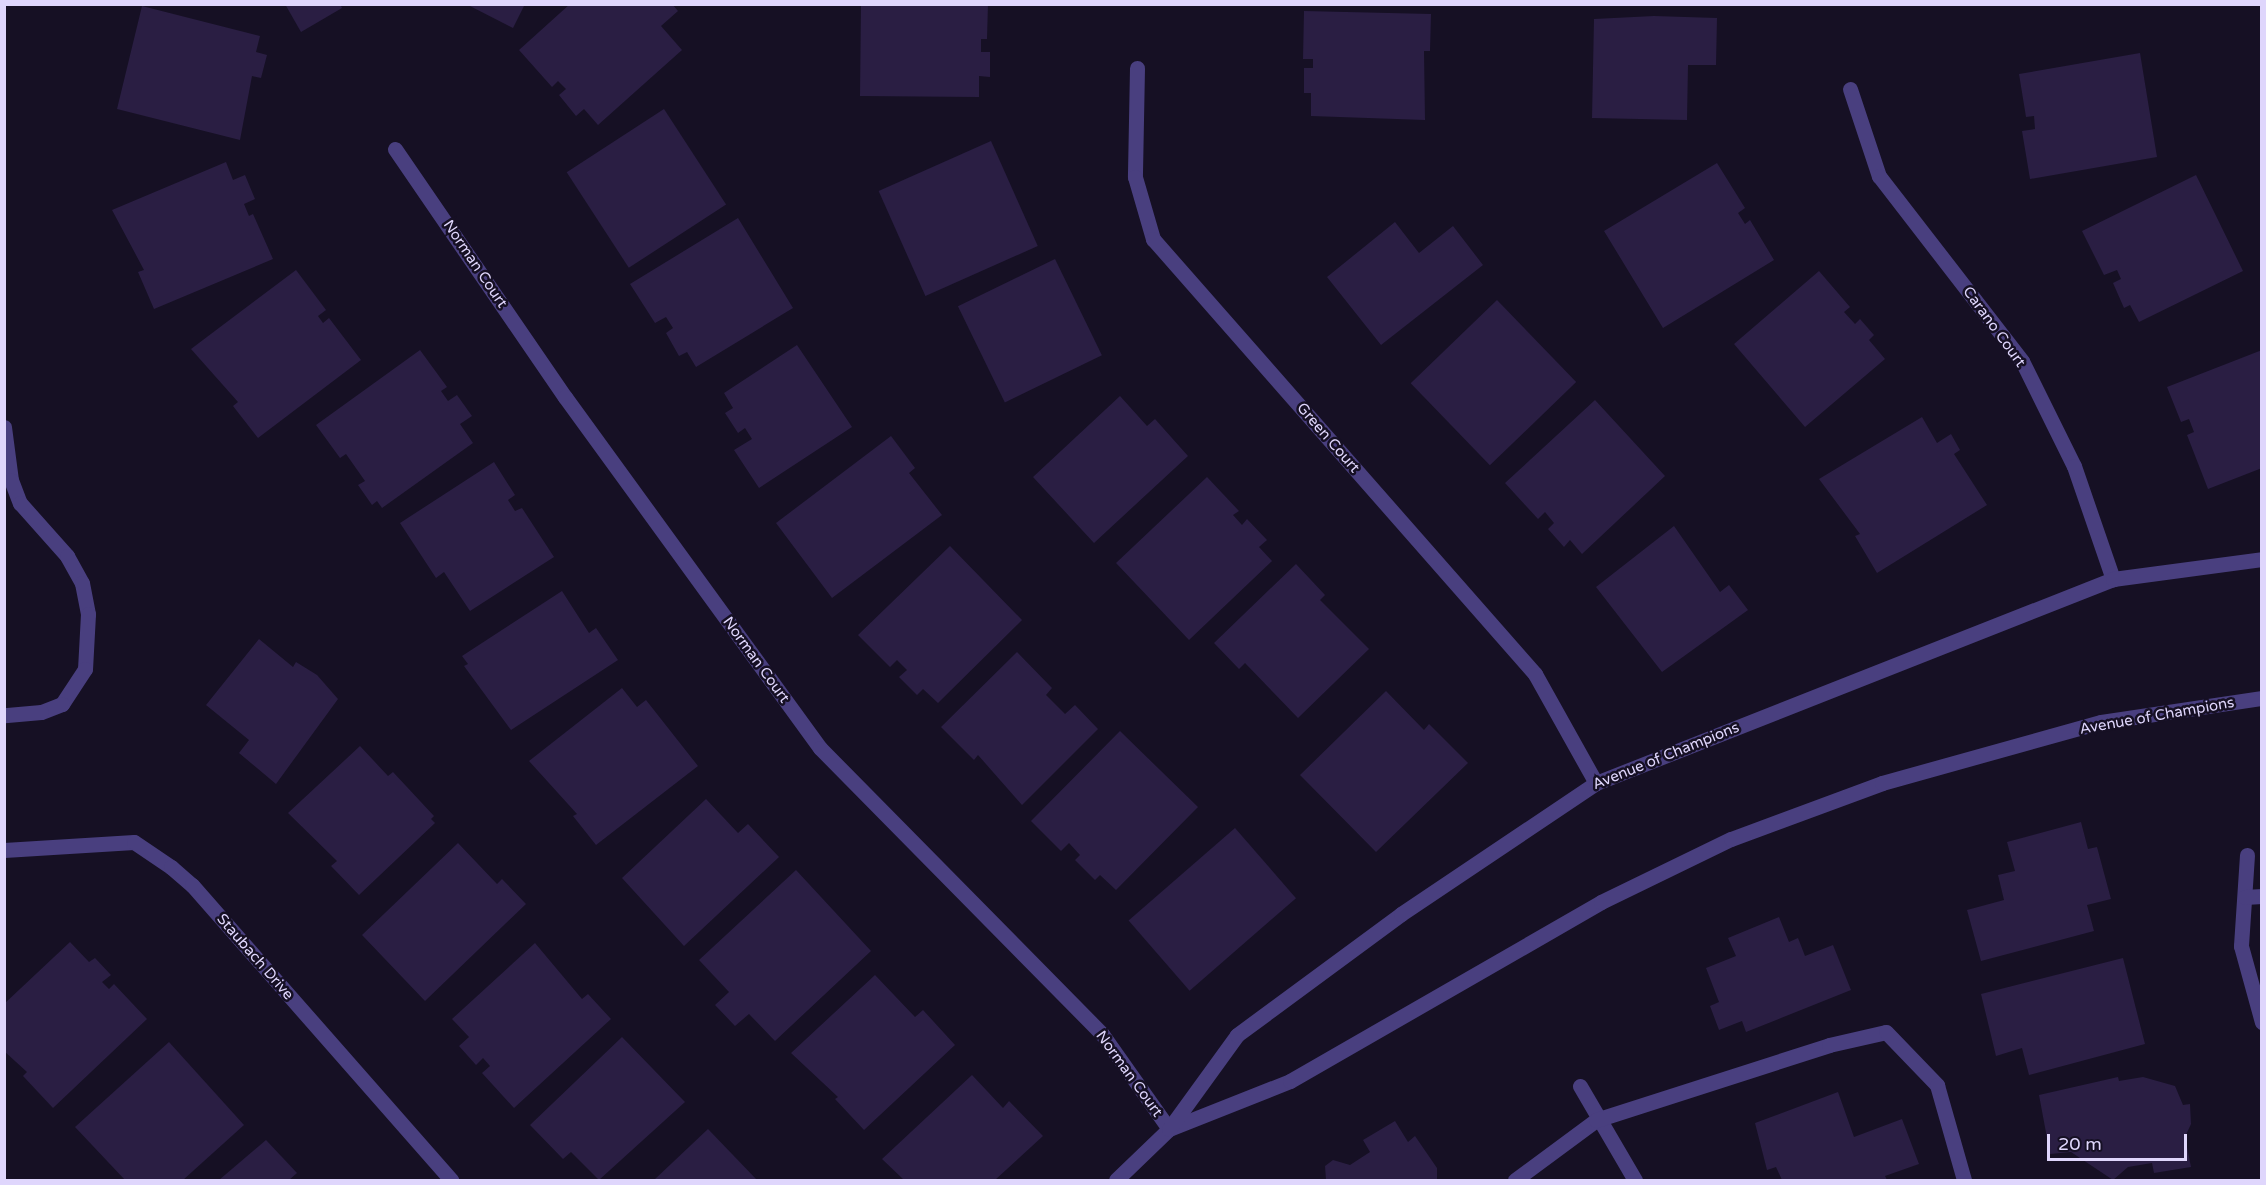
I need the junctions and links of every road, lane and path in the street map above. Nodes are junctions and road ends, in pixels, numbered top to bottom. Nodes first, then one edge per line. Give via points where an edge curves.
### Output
1 (1137, 68) dead end
2 (1850, 89) dead end
3 (395, 149) dead end
4 (4, 428) edge
5 (2262, 559) edge
6 (2113, 579) junction
7 (2262, 698) edge
8 (4, 714) edge
9 (1596, 783) junction
10 (4, 850) edge
11 (2247, 855) dead end
12 (2262, 896) edge
13 (2245, 897) junction
14 (2262, 1022) edge
15 (1580, 1086) dead end
16 (1596, 1119) junction
17 (1169, 1129) junction
18 (451, 1180) edge
19 (1116, 1180) edge
20 (1515, 1180) edge
21 (1635, 1180) edge
22 (1964, 1180) edge

1 - 9 street, Green Court via 1135,177 1153,239 1535,674
2 - 6 street, Carano Court via 1879,176 2022,361 2074,466
3 - 17 street, Norman Court via 565,397 820,748 1102,1034
4 - 8 street via 11,480 20,503 67,556 82,583 88,614 85,669 62,704 40,712
5 - 6 street, Avenue of Champions
6 - 9 street, Avenue of Champions
7 - 17 street, Avenue of Champions via 2101,722 1882,783 1731,839 1602,902 1290,1081
9 - 17 street, Avenue of Champions via 1401,914 1237,1035
10 - 18 street, Staubach Drive via 134,842 171,867 192,885
11 - 13 street
12 - 13 street
13 - 14 street via 2241,946
15 - 16 street
16 - 20 street
16 - 21 street
16 - 22 street via 1829,1045 1886,1032 1937,1085
17 - 19 street, Avenue of Champions

